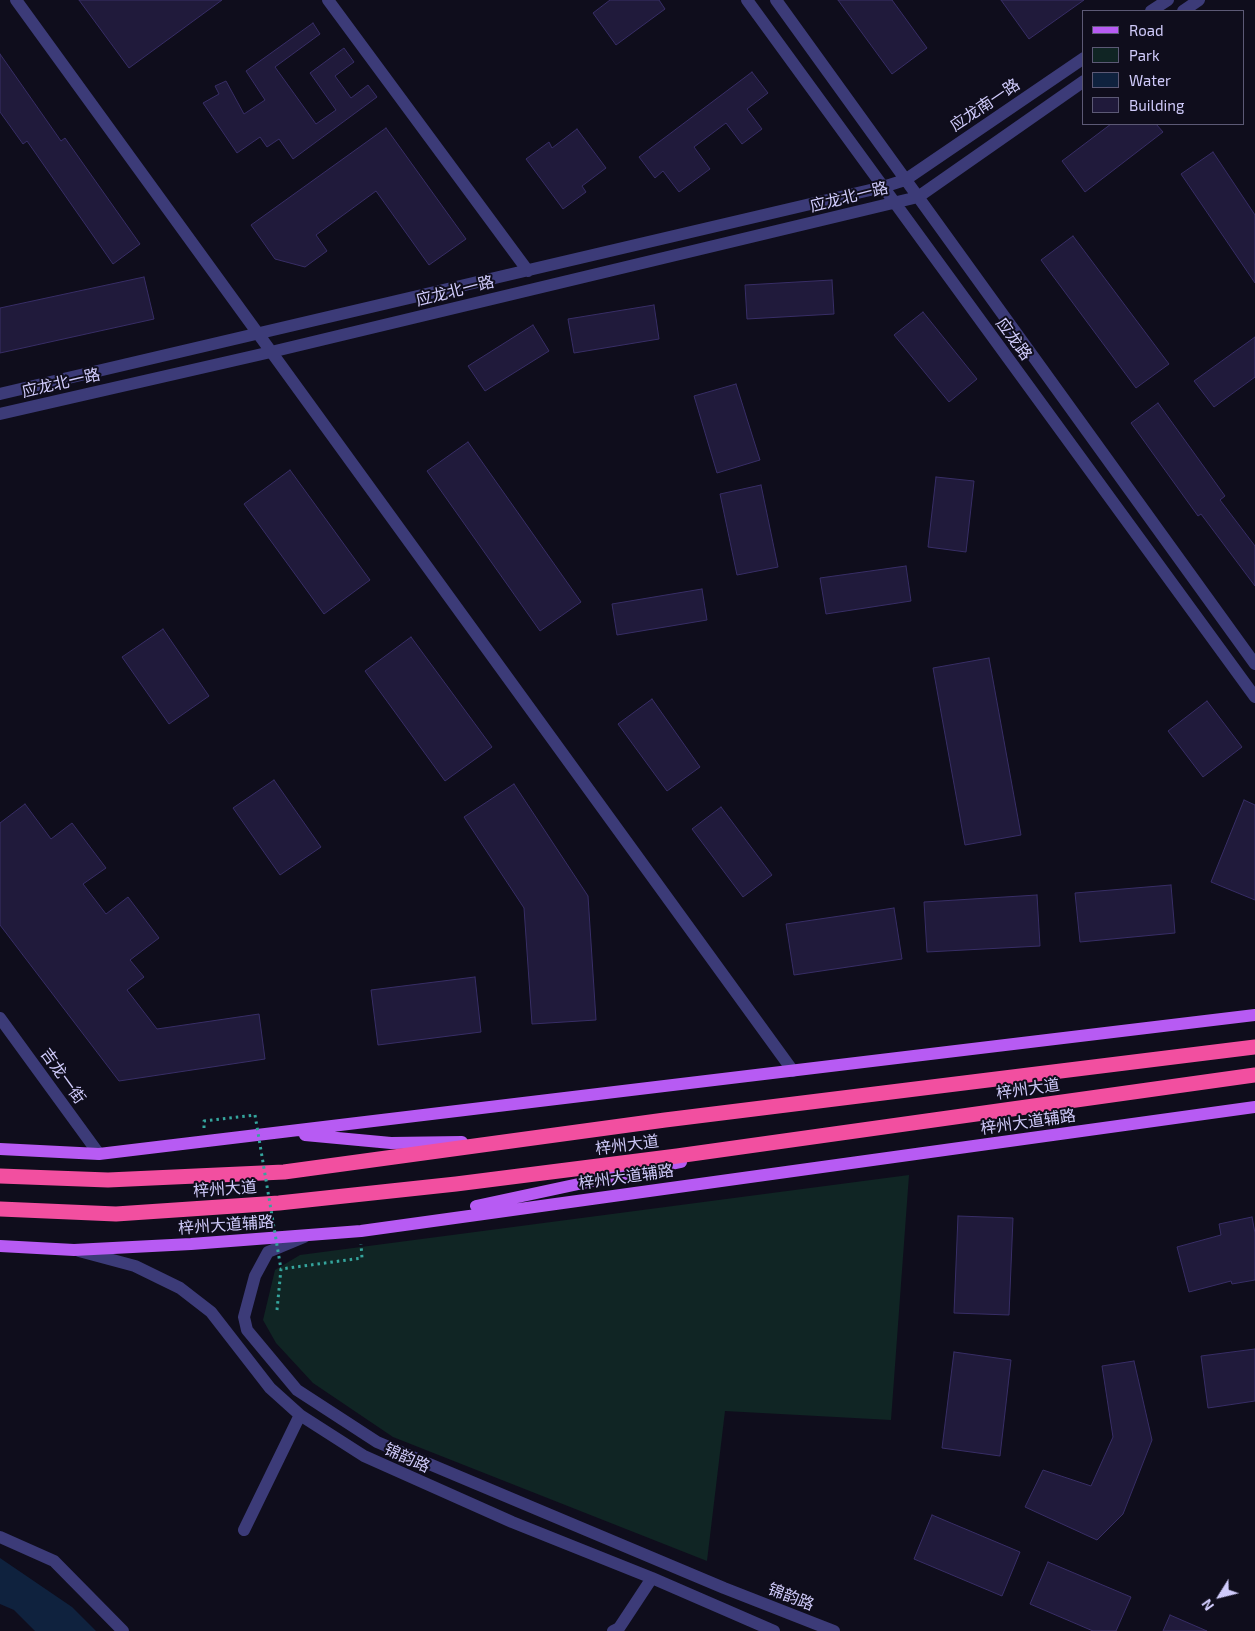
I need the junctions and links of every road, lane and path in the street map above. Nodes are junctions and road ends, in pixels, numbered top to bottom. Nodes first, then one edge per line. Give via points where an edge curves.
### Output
1 (16, 0) edge
2 (328, 0) edge
3 (747, 0) edge
4 (776, 0) edge
5 (1168, 0) edge
6 (1199, 0) edge
7 (1153, 10) edge
8 (1184, 10) edge
9 (1082, 59) edge
10 (1082, 82) edge
11 (905, 180) junction
12 (883, 187) junction
13 (918, 197) junction
14 (894, 203) junction
15 (528, 271) junction
16 (260, 334) junction
17 (271, 352) junction
18 (0, 394) edge
19 (0, 414) edge
20 (1255, 664) edge
21 (1255, 696) edge
22 (1255, 1015) edge
23 (0, 1018) edge
24 (1255, 1046) edge
25 (793, 1071) junction
26 (1255, 1075) edge
27 (1255, 1107) edge
28 (204, 1121) dead end
29 (282, 1132) junction
30 (507, 1142) junction
31 (768, 1143) junction
32 (0, 1149) edge
33 (99, 1154) junction
34 (0, 1176) edge
35 (0, 1209) edge
36 (383, 1228) junction
37 (307, 1235) junction
38 (0, 1246) edge
39 (74, 1250) junction
40 (362, 1258) dead end
41 (281, 1268) junction
42 (277, 1310) dead end
43 (300, 1415) junction
44 (244, 1530) dead end
45 (0, 1537) edge
46 (652, 1578) junction
47 (123, 1631) edge
48 (613, 1631) edge
49 (774, 1631) edge
50 (834, 1631) edge

1 - 16 street
2 - 15 street
3 - 12 street, 应龙路
4 - 11 street, 应龙路
5 - 7 street
6 - 8 street
9 - 11 street, 应龙南一路
10 - 13 street
11 - 12 street, 应龙北一路
11 - 13 street, 应龙路
12 - 14 street, 应龙路
12 - 15 street, 应龙北一路
13 - 14 street, 应龙北一路
13 - 20 street, 应龙路
14 - 17 street, 应龙北一路
14 - 21 street, 应龙路
15 - 16 street, 应龙北一路
16 - 17 street
16 - 18 street, 应龙北一路
17 - 19 street, 应龙北一路
17 - 25 street
22 - 25 main road
23 - 33 street, 吉龙一街
24 - 30 highway, 梓州大道
25 - 29 main road
26 - 31 highway, 梓州大道
27 - 36 main road, 梓州大道辅路
28 - 41 path, bridge via 255,1115
29 - 30 main road via 391,1143
29 - 33 main road
30 - 34 highway, 梓州大道 via 284,1172 108,1180
31 - 35 highway, 梓州大道 via 456,1184 279,1203 116,1214
31 - 36 main road
32 - 33 main road
36 - 37 main road, 梓州大道辅路
37 - 39 main road, 梓州大道辅路
37 - 50 street, 锦韵路 via 268,1252 256,1276 244,1317 247,1330 297,1390 376,1442
38 - 39 main road, 梓州大道辅路
39 - 43 street, 锦韵路 via 136,1266 180,1288 211,1312 270,1388
40 - 41 path
41 - 42 path
43 - 44 street
43 - 46 street, 锦韵路 via 364,1456 512,1522
45 - 47 street via 54,1561
46 - 48 street via 619,1628
46 - 49 street, 锦韵路

